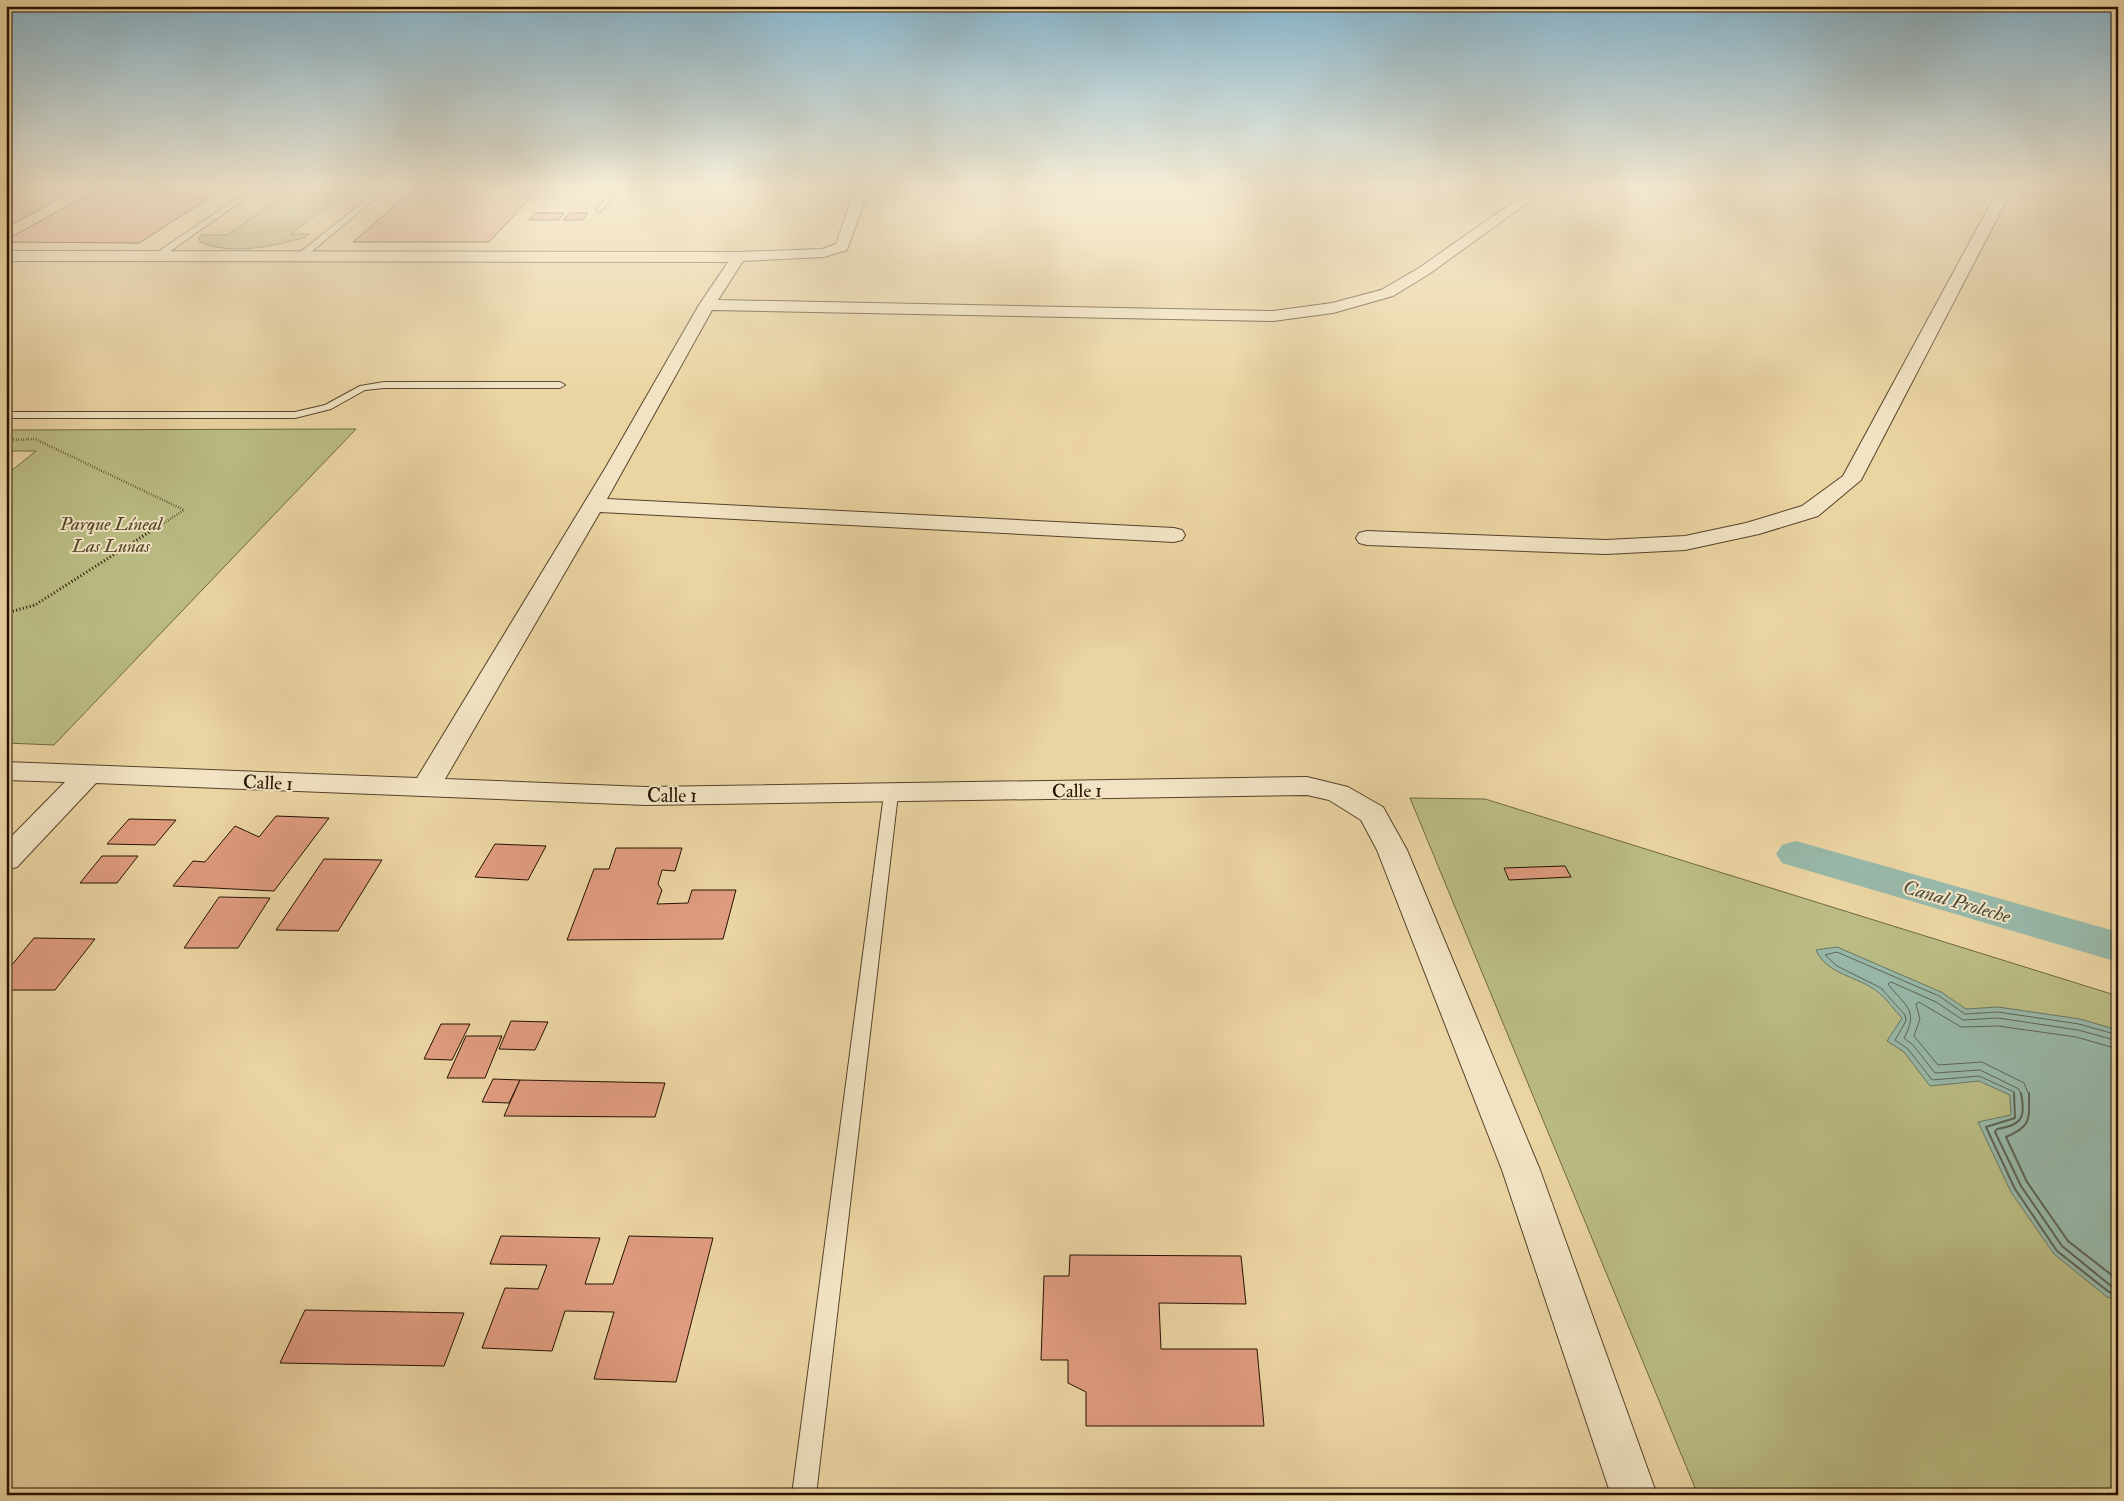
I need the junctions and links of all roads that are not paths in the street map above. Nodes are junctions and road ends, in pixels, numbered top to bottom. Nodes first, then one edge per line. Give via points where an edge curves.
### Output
1 (737, 258) edge
2 (1442, 258) edge
3 (1969, 258) edge
4 (707, 305) junction
5 (560, 385) dead end
6 (6, 415) edge
7 (594, 505) junction
8 (1174, 535) dead end
9 (1367, 538) dead end
10 (6, 771) edge
11 (87, 776) junction
12 (426, 787) junction
13 (891, 794) junction
14 (6, 860) edge
15 (804, 1495) edge
16 (1634, 1495) edge

1 - 4 street
2 - 4 street via 1387,293 1333,308 1283,315
3 - 9 street via 1851,480 1810,510 1751,530 1686,543 1606,547
4 - 7 street
5 - 6 lane via 384,385 363,388 328,407 295,415
7 - 8 street
7 - 12 street
10 - 11 street, Calle 1
11 - 12 street, Calle 1
11 - 14 street
12 - 13 street, Calle 1 via 646,796
13 - 15 lane
13 - 16 street, Calle 1 via 1307,786 1338,793 1373,814 1392,850 1520,1170

